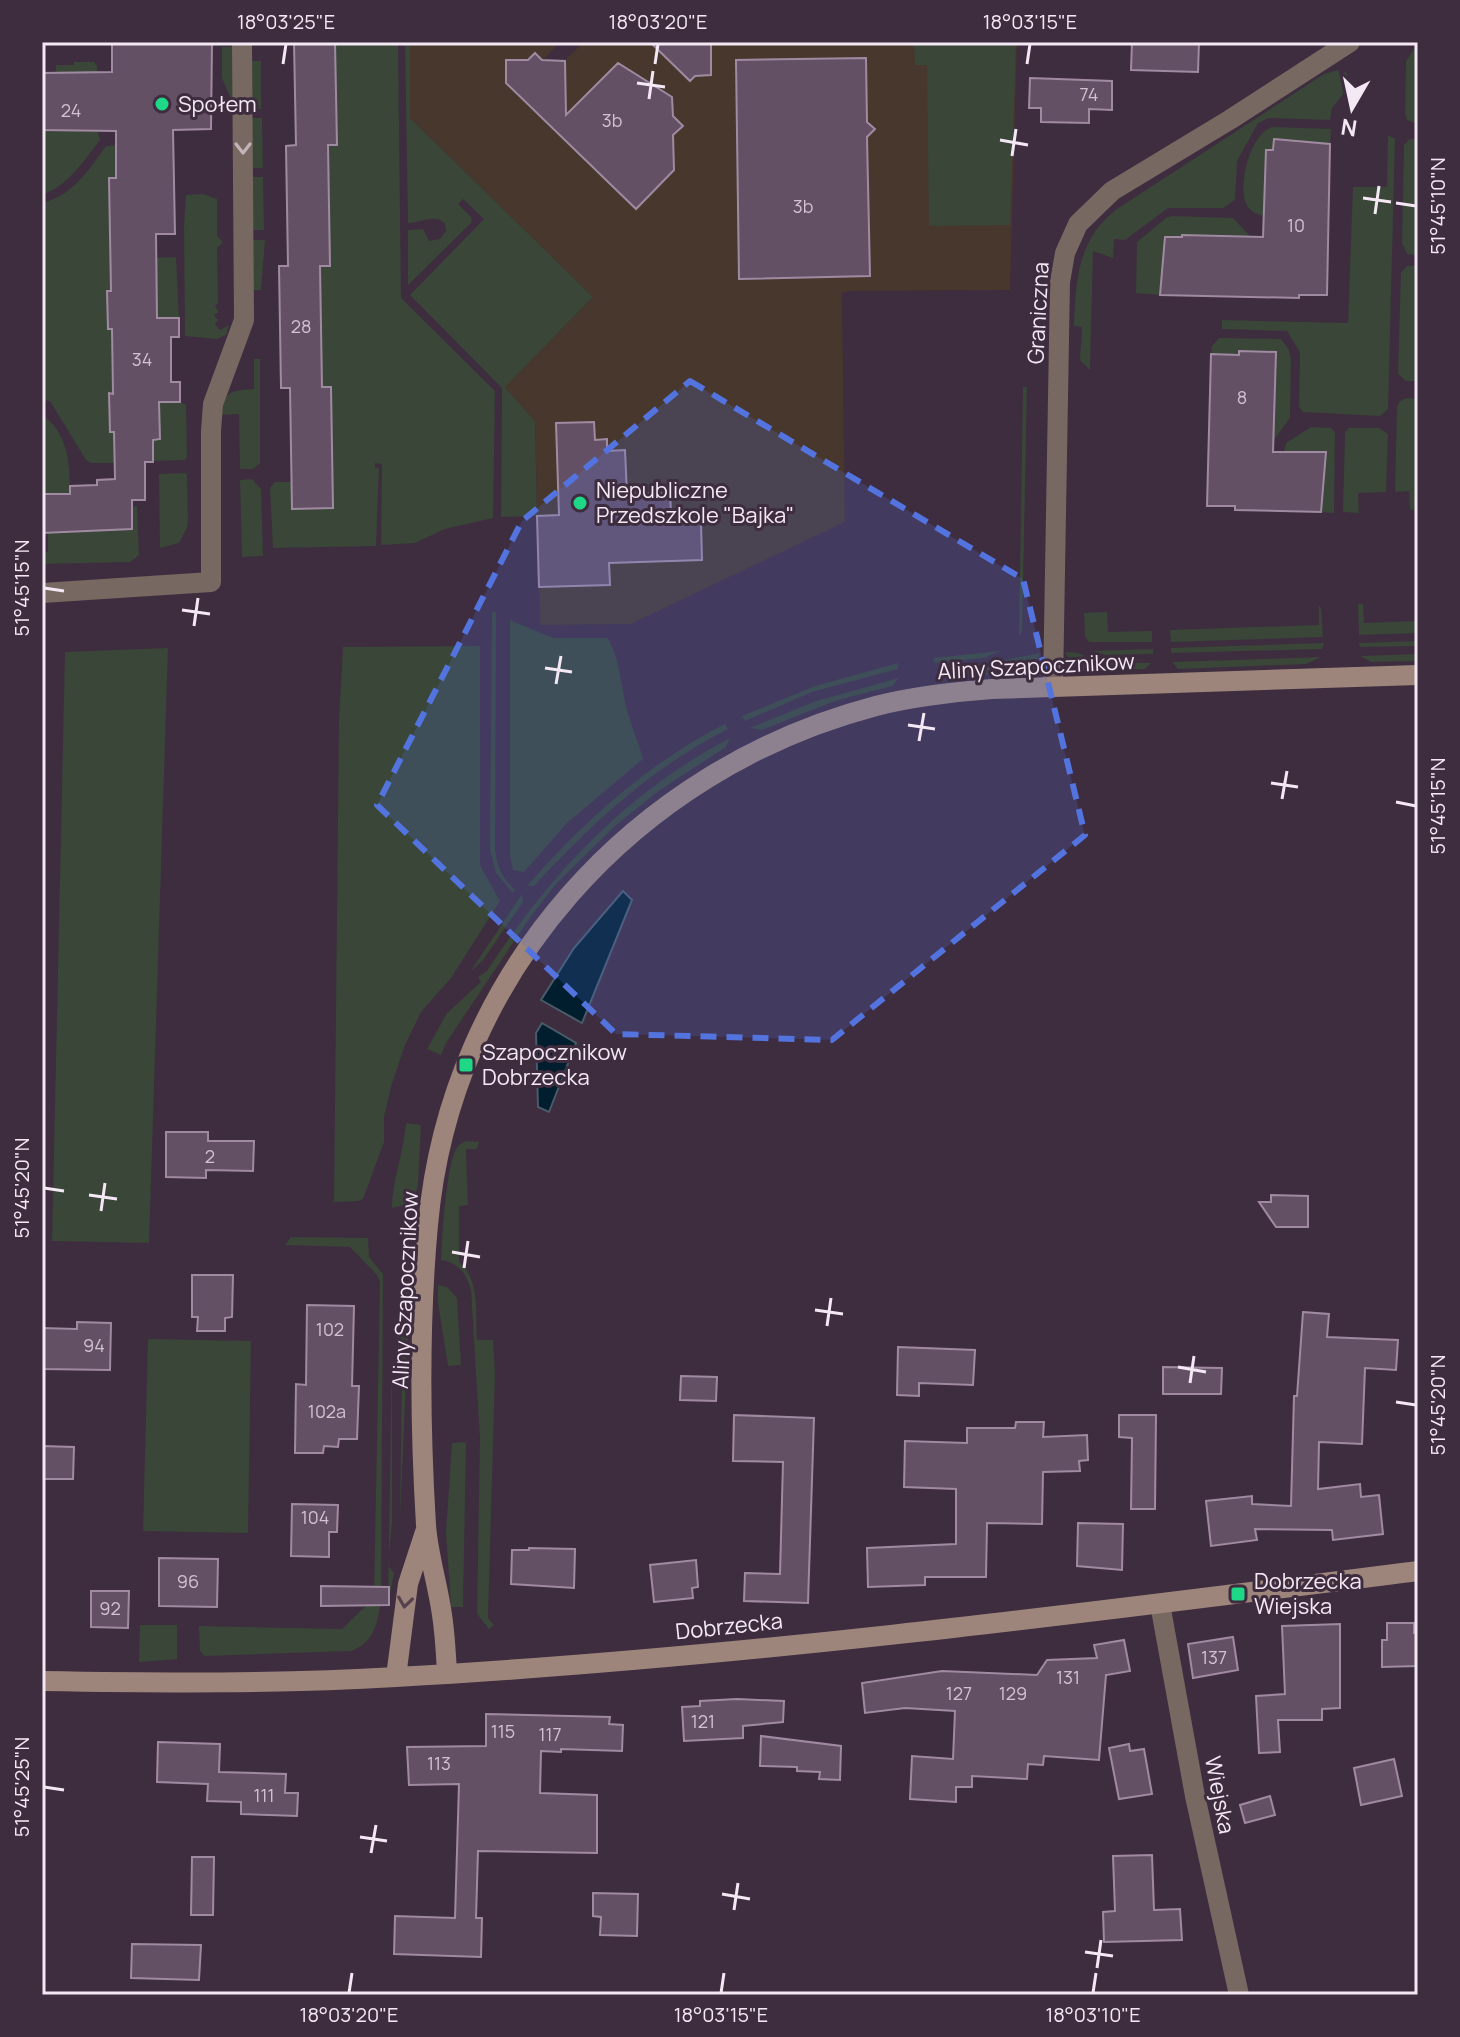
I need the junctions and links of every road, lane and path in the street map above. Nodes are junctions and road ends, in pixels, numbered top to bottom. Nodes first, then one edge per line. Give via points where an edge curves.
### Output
1 (242, 42) edge
2 (1350, 42) edge
3 (42, 593) edge
4 (1418, 675) edge
5 (1053, 687) junction
6 (426, 1528) junction
7 (1418, 1571) edge
8 (1160, 1604) junction
9 (447, 1673) junction
10 (396, 1677) junction
11 (42, 1681) edge
12 (1239, 1995) edge

1 -> 3 street via 244,320 213,404 211,582
2 - 5 street, Graniczna via 1112,191 1078,224 1060,282
4 - 5 street, Aliny Szapocznikow
5 - 6 street, Aliny Szapocznikow via 919,697 846,714 782,738 714,773 654,814 597,864 550,918 478,1037 440,1151 425,1263
6 - 9 street, Aliny Szapocznikow
6 -> 10 street, Aliny Szapocznikow via 408,1584
7 - 8 street, Dobrzecka
8 - 9 street, Dobrzecka via 643,1660
8 - 12 street, Wiejska
9 - 10 street, Dobrzecka
10 - 11 street, Dobrzecka

